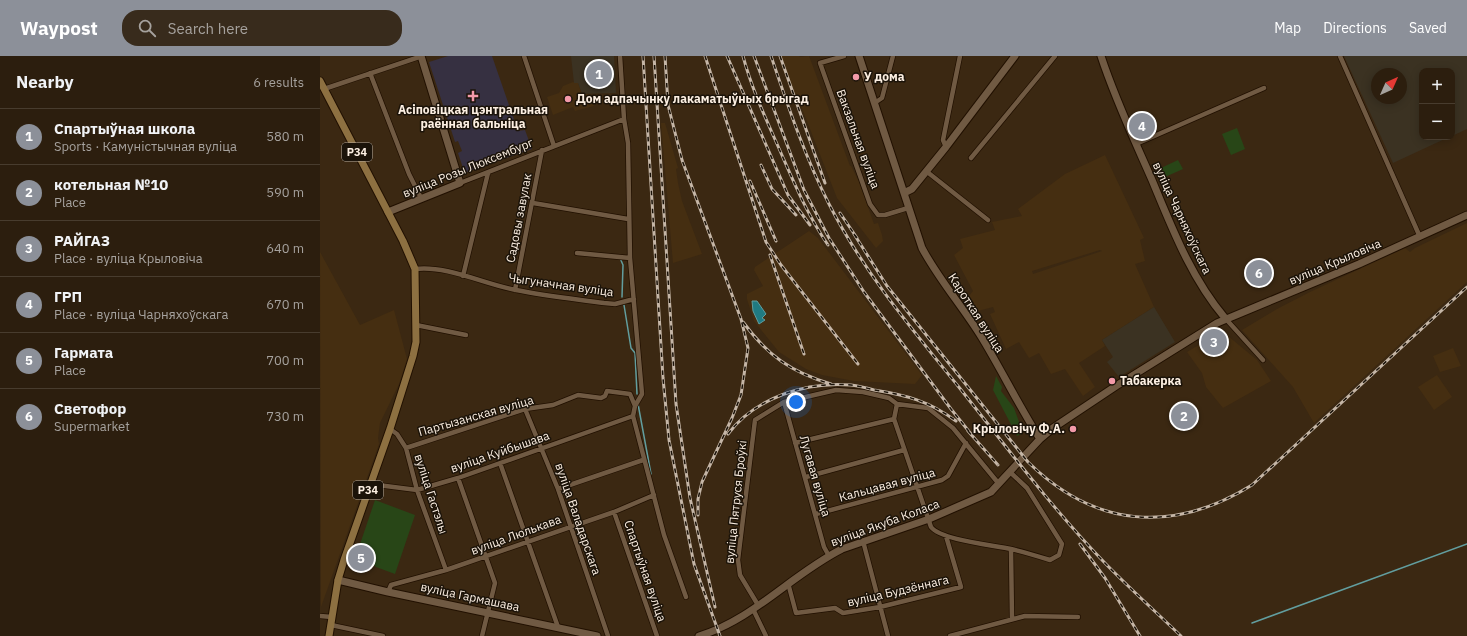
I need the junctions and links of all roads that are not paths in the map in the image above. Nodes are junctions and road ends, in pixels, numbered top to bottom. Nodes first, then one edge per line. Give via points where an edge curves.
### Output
1 (421, 56) edge
2 (524, 56) edge
3 (620, 56) edge
4 (844, 56) edge
5 (859, 56) edge
6 (893, 56) edge
7 (960, 56) edge
8 (1015, 56) edge
9 (1054, 56) edge
10 (1101, 56) edge
11 (1340, 56) edge
12 (370, 73) junction
13 (320, 81) edge
14 (1264, 88) dead end
15 (324, 89) junction
16 (876, 102) junction
17 (624, 119) junction
18 (1136, 144) junction
19 (554, 146) junction
20 (946, 147) junction
21 (542, 150) junction
22 (971, 158) dead end
23 (926, 171) junction
24 (488, 173) junction
25 (460, 183) junction
26 (904, 193) junction
27 (421, 198) junction
28 (533, 203) junction
29 (908, 208) junction
30 (388, 212) junction
31 (1467, 215) edge
32 (628, 218) junction
33 (988, 220) dead end
34 (1420, 237) junction
35 (577, 253) dead end
36 (630, 258) junction
37 (415, 269) junction
38 (463, 276) junction
39 (515, 290) junction
40 (634, 299) junction
41 (1225, 318) junction
42 (416, 325) junction
43 (466, 335) dead end
44 (1263, 360) dead end
45 (784, 402) junction
46 (897, 404) junction
47 (635, 406) junction
48 (525, 409) junction
49 (632, 416) junction
50 (894, 419) junction
51 (390, 429) junction
52 (1040, 439) junction
53 (794, 443) junction
54 (966, 443) junction
55 (406, 448) junction
56 (542, 448) junction
57 (904, 450) junction
58 (643, 460) junction
59 (500, 463) junction
60 (1017, 465) joint
61 (1010, 472) junction
62 (806, 477) junction
63 (458, 478) junction
64 (370, 484) junction
65 (999, 484) junction
66 (918, 488) junction
67 (558, 489) junction
68 (417, 490) junction
69 (654, 495) junction
70 (614, 512) junction
71 (816, 514) junction
72 (929, 519) junction
73 (570, 526) junction
74 (946, 536) junction
75 (863, 541) junction
76 (527, 542) junction
77 (1011, 549) junction
78 (486, 556) junction
79 (829, 556) junction
80 (446, 570) junction
81 (338, 580) junction
82 (788, 583) junction
83 (388, 592) junction
84 (686, 597) dead end
85 (755, 607) junction
86 (880, 607) junction
87 (487, 612) junction
88 (320, 616) edge
89 (1078, 617) dead end
90 (1012, 620) junction
91 (332, 621) junction
92 (558, 627) junction
93 (329, 636) edge
94 (383, 636) edge
95 (482, 636) edge
96 (597, 636) edge
97 (608, 636) edge
98 (657, 636) edge
99 (699, 636) edge
100 (766, 636) edge
101 (888, 636) edge
102 (950, 636) edge

1 - 12 street
1 - 25 main road
2 - 19 street
3 - 17 street
4 - 29 street, Вакзальная вуліца via 820,63 870,204 878,215
5 - 16 main road, Кароткая вуліца
6 - 16 street via 882,98
7 - 20 street via 943,140
8 - 20 main road
9 - 22 street
10 - 18 main road, вуліца Чарняхоўскага
11 - 34 street
12 - 15 street
12 - 27 street via 409,174
13 - 15 main road, Р34
14 - 18 street
15 - 30 main road, Р34
16 - 26 main road, Кароткая вуліца
17 - 19 street, вуліца Розы Люксембург
17 - 32 street via 628,143
18 - 41 main road, вуліца Чарняхоўскага via 1195,276
19 - 21 street, вуліца Розы Люксембург
20 - 23 main road
21 - 24 street, вуліца Розы Люксембург
21 - 28 street, Садовы завулак
23 - 26 main road via 912,189
23 - 33 street
24 - 25 street, вуліца Розы Люксембург
24 - 38 street
25 - 27 main road, вуліца Розы Люксембург
26 - 29 main road, Кароткая вуліца
27 - 30 main road, вуліца Розы Люксембург
28 - 32 street
28 - 39 street, Садовы завулак
29 - 52 main road, Кароткая вуліца via 928,258 982,338 1021,410
30 - 37 main road, Р34
31 - 34 main road, вуліца Крыловіча
32 - 36 street
34 - 41 main road, вуліца Крыловіча via 1318,282
35 - 36 street
36 - 40 street
37 - 38 street, Чыгуначная вуліца via 423,268
37 - 42 main road, Р34
38 - 39 street, Чыгуначная вуліца
39 - 40 street, Чыгуначная вуліца via 615,304
40 - 47 street via 642,394
41 - 44 street
41 - 52 main road, вуліца Крыловіча via 1116,386 1052,428
42 - 43 street
42 - 51 main road, Р34 via 413,356
45 - 46 street via 836,390 863,392 889,398
45 - 53 street, Лугавая вуліца
45 - 85 street, вуліца Пятруся Броўкі via 755,420 738,560 740,575
46 - 50 street
46 - 54 street via 928,408 953,428
47 - 48 street, Партызанская вуліца via 630,394 606,391 605,396 601,398 578,395 554,405
47 - 49 street
48 - 55 street, Партызанская вуліца
48 - 56 street, вуліца Валадарскага
49 - 56 street, вуліца Куйбышава
49 - 58 street
50 - 53 street
50 - 57 street
51 - 55 street, вуліца Гастэлы via 397,434
51 - 64 main road, Р34
52 - 60 main road, вуліца Крыловіча
53 - 62 street, Лугавая вуліца
54 - 65 street
54 - 66 street, Кальцавая вуліца via 948,476
55 - 68 street, вуліца Гастэлы
56 - 59 street, вуліца Куйбышава
56 - 67 street, вуліца Валадарскага
57 - 62 street
57 - 66 street
58 - 67 street
58 - 69 street
59 - 63 street, вуліца Куйбышава
59 - 76 street
60 - 61 main road, вуліца Якуба Коласа
61 - 65 main road, вуліца Якуба Коласа
61 - 77 street via 1026,488 1062,544 1059,554 1050,560
62 - 71 street, Лугавая вуліца
63 - 68 street, вуліца Куйбышава
63 - 78 street
64 - 68 street, вуліца Куйбышава
64 - 81 main road, Р34
65 - 72 main road, вуліца Якуба Коласа via 983,496
66 - 71 street, Кальцавая вуліца
66 - 72 street
67 - 73 street, вуліца Валадарскага
68 - 80 street, вуліца Гастэлы
69 - 70 street, вуліца Люлькава
69 - 84 street via 664,535
70 - 73 street, вуліца Люлькава
70 - 98 street, Спартыўная вуліца
71 - 79 street, Лугавая вуліца via 824,547
72 - 74 street via 934,531
72 - 75 main road, вуліца Якуба Коласа
73 - 76 street, вуліца Люлькава
73 - 97 street, вуліца Валадарскага
74 - 77 street
74 - 86 street, вуліца Будзённага via 961,587
75 - 79 main road, вуліца Якуба Коласа
75 - 86 street
76 - 78 street, вуліца Люлькава
76 - 92 street
77 - 90 street
78 - 80 street, вуліца Люлькава
78 - 87 street via 495,583
79 - 82 main road, вуліца Якуба Коласа
80 - 83 street, вуліца Люлькава via 390,585
81 - 83 main road, вуліца Гармашава
81 - 91 main road, Р34
82 - 85 main road, вуліца Якуба Коласа
82 - 86 street, вуліца Будзённага via 796,613 835,608 843,613
83 - 87 main road, вуліца Гармашава
85 - 99 main road, вуліца Якуба Коласа via 721,629
85 - 100 street, вуліца Пятруся Броўкі
86 - 101 street
87 - 92 main road, вуліца Гармашава
87 - 95 street
88 - 91 street
89 - 90 street via 1025,616
90 - 102 street
91 - 93 main road, Р34
91 - 94 street
92 - 96 main road, вуліца Гармашава

